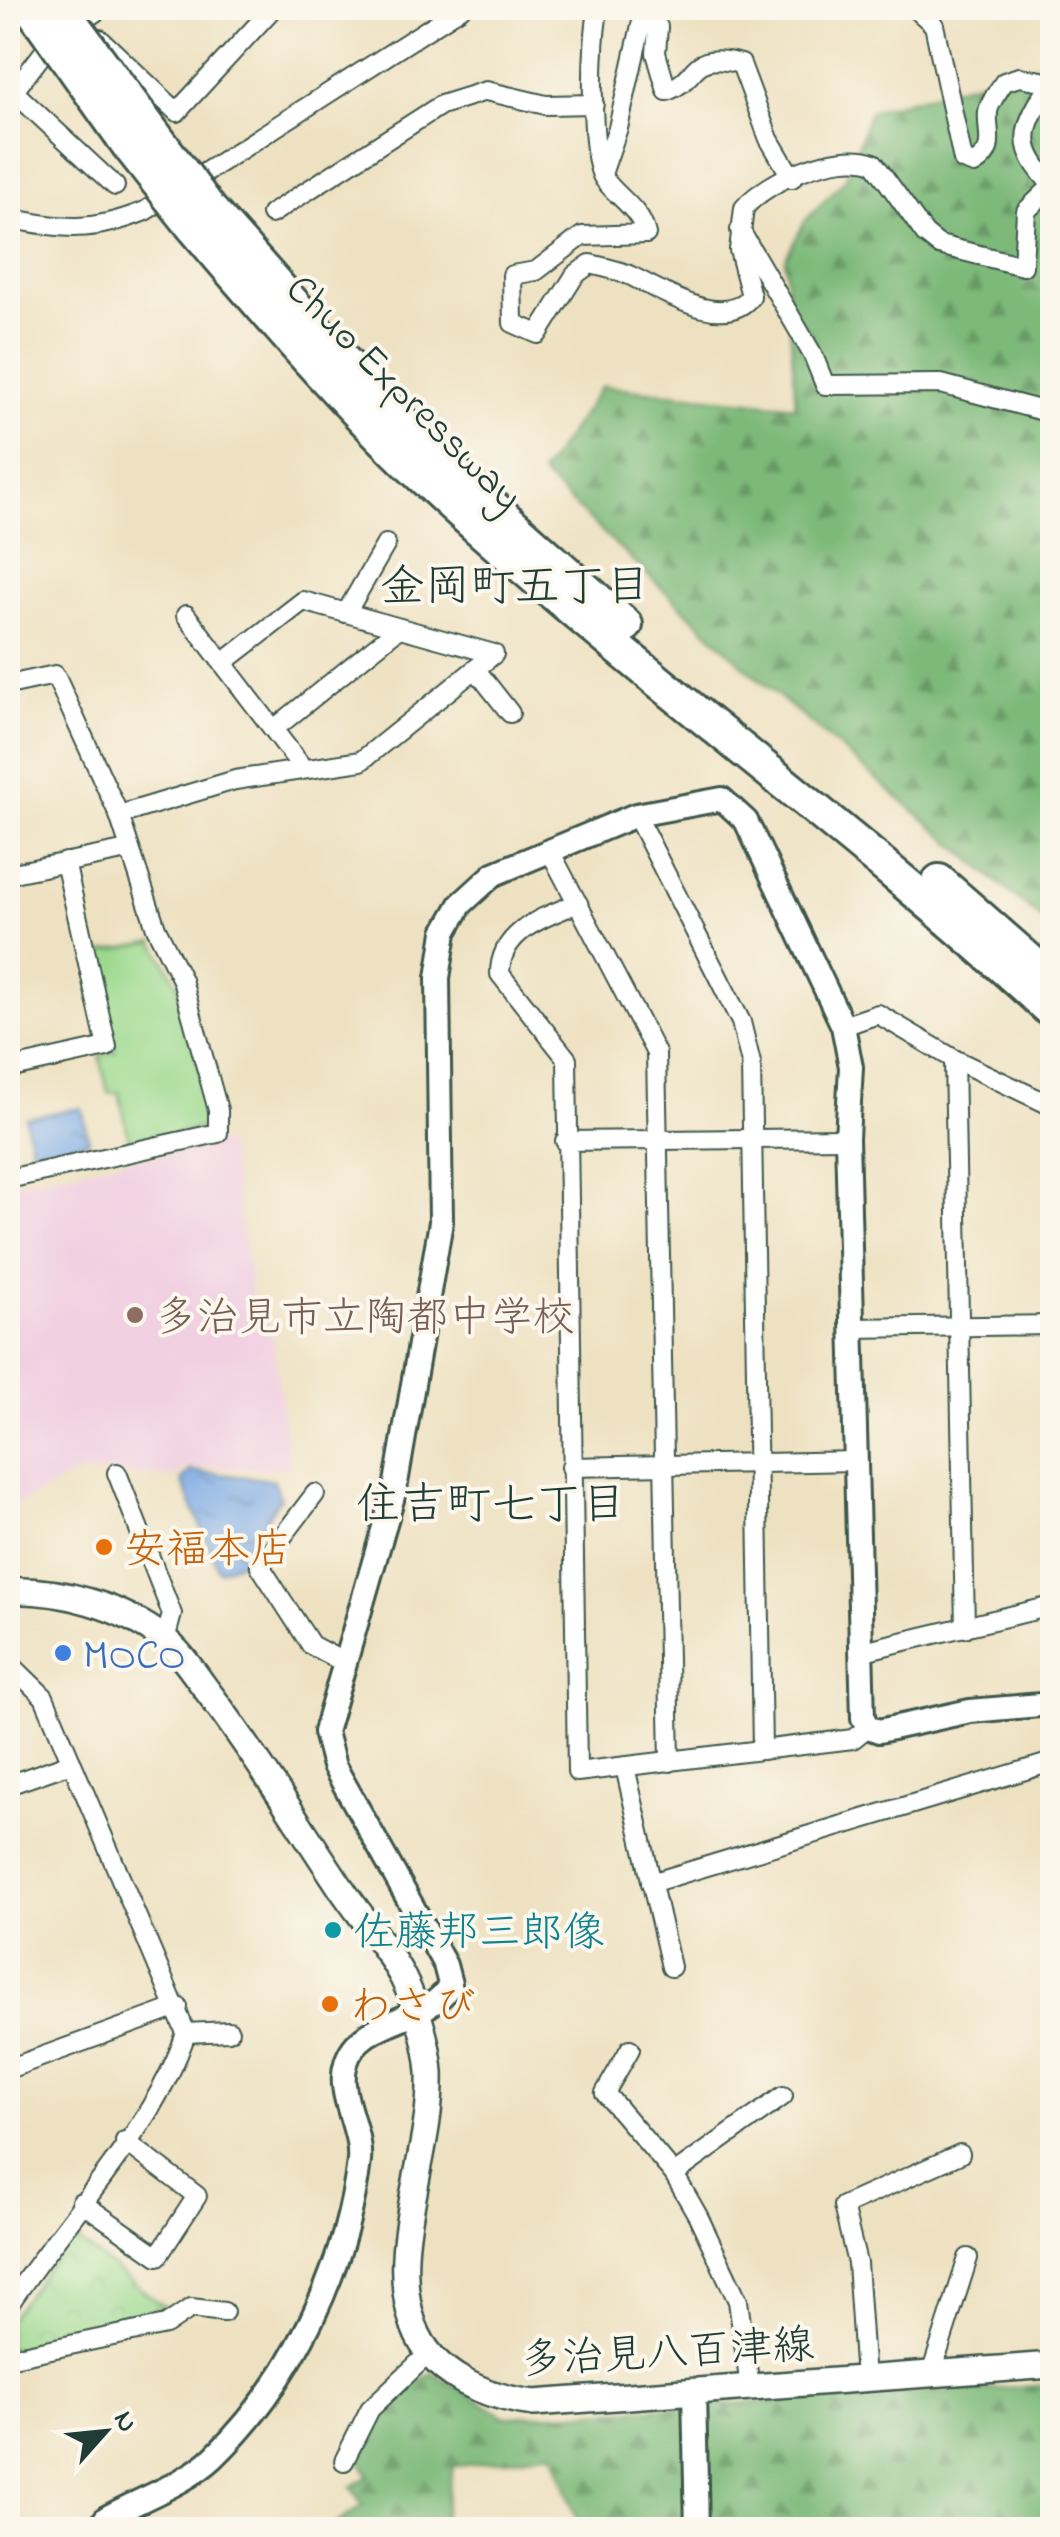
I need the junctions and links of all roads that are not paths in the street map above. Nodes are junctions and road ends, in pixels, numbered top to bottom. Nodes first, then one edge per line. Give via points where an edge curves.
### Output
1 (31, 8) edge
2 (101, 8) edge
3 (273, 8) edge
4 (461, 8) edge
5 (598, 8) edge
6 (915, 8) edge
7 (71, 15) edge
8 (10, 94) edge
9 (594, 104) junction
10 (601, 176) junction
11 (792, 178) junction
12 (1052, 185) edge
13 (115, 186) dead end
14 (271, 214) dead end
15 (201, 217) junction
16 (8, 218) edge
17 (739, 230) junction
18 (1050, 414) edge
19 (386, 544) dead end
20 (346, 613) junction
21 (186, 616) dead end
22 (399, 628) junction
23 (223, 663) junction
24 (478, 671) junction
25 (8, 685) edge
26 (510, 713) dead end
27 (274, 728) junction
28 (302, 766) junction
29 (119, 815) junction
30 (636, 815) junction
31 (128, 850) junction
32 (550, 851) junction
33 (65, 862) junction
34 (8, 874) edge
35 (578, 903) junction
36 (1052, 980) edge
37 (1052, 1012) edge
38 (843, 1026) junction
39 (954, 1058) junction
40 (8, 1069) edge
41 (1052, 1106) edge
42 (847, 1138) junction
43 (752, 1140) junction
44 (566, 1141) junction
45 (660, 1143) junction
46 (8, 1178) edge
47 (1052, 1325) edge
48 (959, 1326) junction
49 (853, 1328) junction
50 (856, 1462) junction
51 (758, 1464) junction
52 (571, 1468) junction
53 (663, 1468) junction
54 (117, 1474) dead end
55 (315, 1494) dead end
56 (8, 1591) edge
57 (1052, 1606) edge
58 (965, 1628) junction
59 (166, 1640) junction
60 (858, 1652) junction
61 (8, 1662) edge
62 (343, 1662) junction
63 (1052, 1704) edge
64 (868, 1727) junction
65 (762, 1750) junction
66 (670, 1762) junction
67 (1052, 1762) edge
68 (71, 1763) junction
69 (625, 1767) junction
70 (8, 1785) edge
71 (650, 1883) junction
72 (671, 1967) dead end
73 (178, 2007) junction
74 (414, 2010) junction
75 (229, 2031) dead end
76 (186, 2032) junction
77 (630, 2049) dead end
78 (8, 2069) edge
79 (782, 2096) dead end
80 (125, 2142) junction
81 (960, 2154) dead end
82 (674, 2174) junction
83 (81, 2202) junction
84 (968, 2258) dead end
85 (14, 2283) edge
86 (8, 2306) edge
87 (224, 2312) dead end
88 (428, 2354) junction
89 (8, 2358) edge
90 (1052, 2365) edge
91 (931, 2374) junction
92 (865, 2378) junction
93 (750, 2387) junction
94 (694, 2392) junction
95 (344, 2461) dead end
96 (98, 2530) edge
97 (697, 2530) edge

1 - 15 highway, Chuo Expressway, bridge via 128,145
2 - 7 street
3 - 7 street via 177,112
4 - 16 street via 145,211 109,226 69,230
5 - 9 street
6 - 12 street via 934,25 963,160 974,164 984,158 992,136 988,111 1004,82 1042,80 1047,89 1030,114 1024,143
7 - 8 street
7 - 15 highway, Chuo Expressway, bridge
8 - 13 street
9 - 10 street
9 - 14 street via 546,105 486,91 441,105
10 - 11 street via 642,21 658,28 656,52 666,91 695,66 718,58 740,64
10 - 17 street via 643,220 646,234 582,236 536,271 512,275 513,324 538,334 575,275 590,264 694,304 721,310 745,304 751,296
11 - 12 street via 847,157 863,159 884,173 939,245 1023,266 1026,211
11 - 17 street via 753,197
15 - 36 highway, Chuo Expressway via 437,457 627,626
15 - 37 highway, Chuo Expressway via 262,308 433,486
17 - 18 street via 825,385 941,384
19 - 20 street
20 - 22 street
20 - 23 street via 304,601
21 - 23 street
22 - 24 street via 494,654
22 - 27 street
23 - 27 street
24 - 26 street
24 - 28 street via 361,762
25 - 29 street via 55,676
27 - 28 street
28 - 29 street
29 - 31 street
30 - 32 street
30 - 38 street via 722,799 746,822
30 - 43 street via 741,1022 751,1063
31 - 33 street
31 - 46 street via 182,980 218,1110 218,1132
32 - 35 street
32 - 62 street via 494,874 461,904 445,932 438,978 441,1222 395,1490
33 - 34 street
33 - 40 street via 107,1047
35 - 44 street via 522,927 500,964 500,974 567,1059
35 - 45 street via 656,1053
38 - 39 street via 878,1014
38 - 42 street via 851,1067
39 - 41 street
39 - 48 street
42 - 43 street
42 - 49 street
43 - 45 street
43 - 51 street
44 - 45 street
44 - 52 street
45 - 53 street
47 - 48 street
48 - 49 street
48 - 58 street
49 - 50 street
50 - 51 street
50 - 60 street
51 - 53 street
51 - 65 street
52 - 53 street
52 - 69 street via 577,1772
53 - 66 street
54 - 59 street via 172,1614
55 - 62 street via 260,1566 311,1644
56 - 59 main road via 74,1597
57 - 58 street
58 - 60 street
59 - 74 main road via 235,1728 403,1978
60 - 64 street
61 - 68 street via 44,1697
62 - 74 street via 326,1732 334,1766 450,1984 442,2001
63 - 64 street via 970,1711 879,1731
64 - 65 street via 853,1739
65 - 66 street
66 - 69 street
67 - 71 street
68 - 70 street
68 - 73 street
69 - 71 street
71 - 72 street
73 - 76 street
73 - 78 street
74 - 88 main road via 430,2071 406,2301
74 - 96 street via 362,2039 344,2066 359,2158 330,2277 304,2335 211,2459 106,2518
75 - 76 street
76 - 80 street via 176,2061
77 - 82 street via 605,2092
79 - 82 street
80 - 83 street
80 - 83 street via 196,2196 158,2256
81 - 92 street via 843,2206 857,2263
82 - 93 street via 738,2301
83 - 85 street
84 - 91 street
85 - 86 street
87 - 89 street via 191,2308 166,2324
88 - 94 main road, 多治見八百津線 via 492,2398 534,2402
88 - 95 street via 370,2409
90 - 91 main road, 多治見八百津線
91 - 92 main road, 多治見八百津線
92 - 93 main road, 多治見八百津線
93 - 94 main road, 多治見八百津線
94 - 97 street

